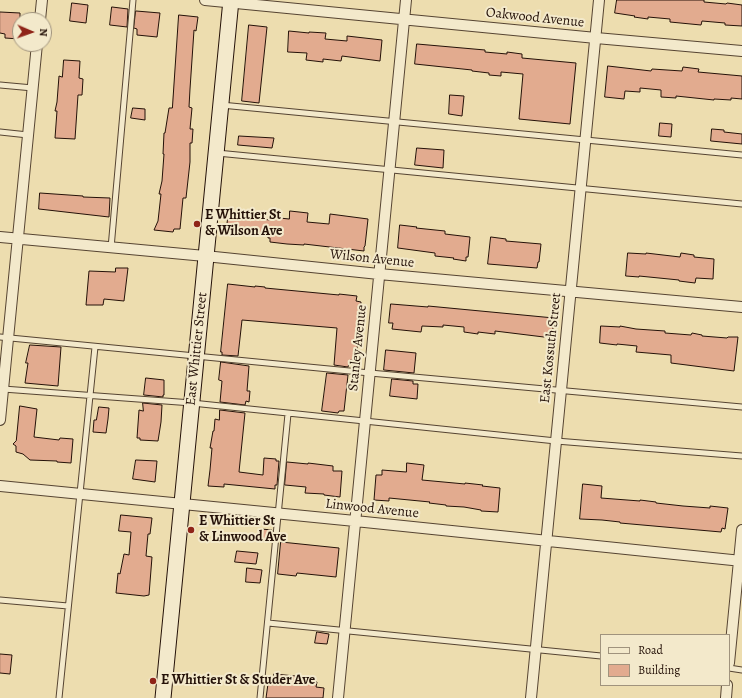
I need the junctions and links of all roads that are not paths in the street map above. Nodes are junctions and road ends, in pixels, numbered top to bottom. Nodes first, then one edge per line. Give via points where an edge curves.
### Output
1 (42, 0) edge
2 (133, 0) edge
3 (205, 0) edge
4 (406, 0) edge
5 (600, 0) edge
6 (231, 1) edge
7 (41, 12) edge
8 (404, 19) junction
9 (596, 38) junction
10 (742, 51) edge
11 (36, 52) edge
12 (0, 85) edge
13 (33, 88) junction
14 (221, 105) junction
15 (394, 122) junction
16 (0, 132) edge
17 (28, 135) junction
18 (586, 140) junction
19 (216, 153) junction
20 (742, 155) edge
21 (390, 170) junction
22 (581, 188) junction
23 (742, 204) edge
24 (0, 237) edge
25 (17, 239) junction
26 (110, 248) junction
27 (206, 256) junction
28 (379, 274) junction
29 (571, 291) junction
30 (742, 307) edge
31 (4, 338) edge
32 (95, 347) junction
33 (196, 356) junction
34 (370, 374) junction
35 (2, 389) edge
36 (561, 391) junction
37 (90, 395) junction
38 (192, 403) junction
39 (742, 407) edge
40 (288, 414) junction
41 (0, 420) edge
42 (365, 421) junction
43 (556, 441) junction
44 (742, 456) edge
45 (0, 486) edge
46 (79, 494) junction
47 (182, 504) junction
48 (278, 513) junction
49 (355, 521) junction
50 (742, 530) edge
51 (547, 541) junction
52 (741, 560) edge
53 (0, 600) edge
54 (68, 606) junction
55 (268, 623) junction
56 (345, 631) junction
57 (536, 650) junction
58 (730, 654) edge
59 (600, 656) edge
60 (730, 668) edge
61 (742, 670) edge
62 (727, 686) edge
63 (59, 698) edge
64 (163, 698) edge
65 (260, 698) edge
66 (338, 698) edge
67 (531, 698) edge
68 (726, 698) edge

1 - 7 street
2 - 26 lane
3 - 6 street, Oakwood Avenue
4 - 8 street, Stanley Avenue
5 - 9 street, East Kossuth Street
6 - 8 street, Oakwood Avenue
6 - 14 street, East Whittier Street
8 - 9 street, Oakwood Avenue
8 - 15 street, Stanley Avenue
9 - 10 street, Oakwood Avenue
9 - 18 street, East Kossuth Street
11 - 13 street
12 - 13 lane
13 - 17 street
14 - 15 lane
14 - 19 street, East Whittier Street
15 - 18 lane
15 - 21 street, Stanley Avenue
16 - 17 lane
17 - 25 street
18 - 20 lane
18 - 22 street, East Kossuth Street
19 - 21 lane
19 - 27 street, East Whittier Street
21 - 22 lane
21 - 28 street, Stanley Avenue
22 - 23 lane
22 - 29 street, East Kossuth Street
24 - 25 street, Wilson Avenue
25 - 26 street, Wilson Avenue
25 - 31 street
26 - 27 street, Wilson Avenue
27 - 28 street, Wilson Avenue
27 - 33 street, East Whittier Street
28 - 29 street, Wilson Avenue
28 - 34 street, Stanley Avenue
29 - 30 street, Wilson Avenue
29 - 36 street, East Kossuth Street
31 - 32 lane
31 - 35 street
32 - 33 lane
32 - 37 lane
33 - 34 lane
33 - 38 street, East Whittier Street
34 - 36 lane
34 - 42 street, Stanley Avenue
35 - 37 lane
35 - 41 street
36 - 39 lane
36 - 43 street, East Kossuth Street
37 - 38 lane
37 - 46 lane
38 - 40 lane
38 - 47 street, East Whittier Street
40 - 42 lane
40 - 48 lane
42 - 43 lane
42 - 49 street, Stanley Avenue
43 - 44 lane
43 - 51 street, East Kossuth Street
45 - 46 street, Linwood Avenue
46 - 47 street, Linwood Avenue
46 - 54 lane
47 - 48 street, Linwood Avenue
47 - 64 street, East Whittier Street
48 - 49 street, Linwood Avenue
48 - 55 lane
49 - 51 street, Linwood Avenue
49 - 56 street, Stanley Avenue
50 - 52 street
51 - 52 street, Linwood Avenue
51 - 57 street, East Kossuth Street
52 - 58 street
53 - 54 lane
54 - 63 lane
55 - 56 lane
55 - 65 lane
56 - 57 lane
56 - 66 street, Stanley Avenue
57 - 59 lane
57 - 67 street, East Kossuth Street
60 - 61 lane
62 - 68 street

